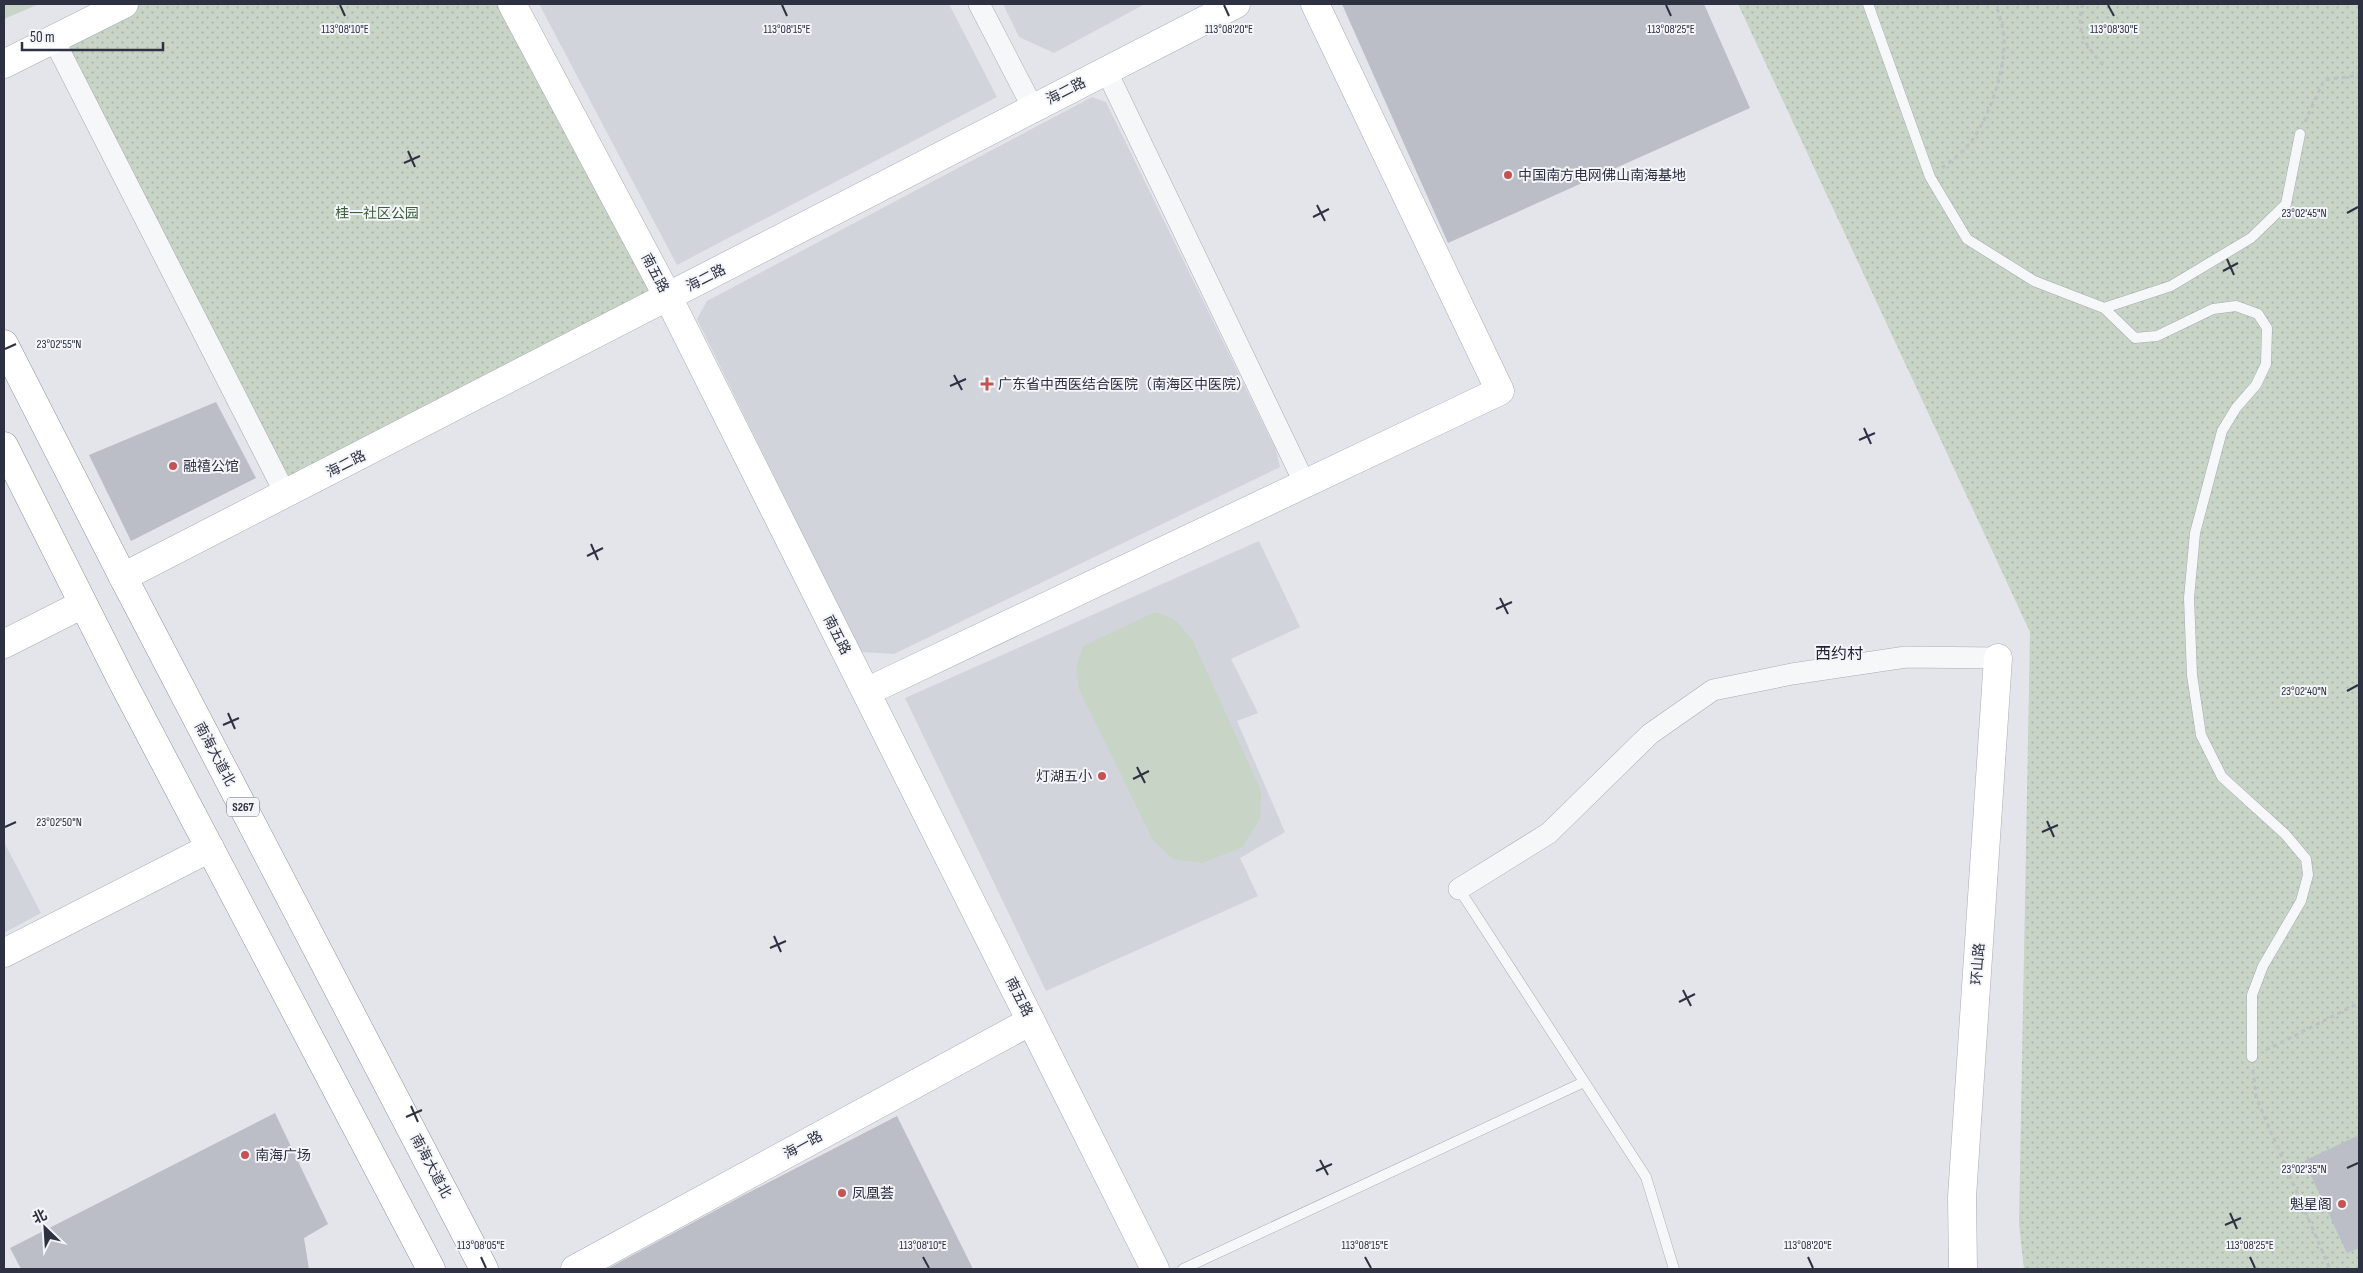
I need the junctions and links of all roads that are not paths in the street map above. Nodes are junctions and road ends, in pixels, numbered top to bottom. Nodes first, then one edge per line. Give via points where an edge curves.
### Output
1 (124, 4) edge
2 (512, 4) edge
3 (979, 4) edge
4 (1236, 4) edge
5 (1315, 4) edge
6 (1868, 4) edge
7 (54, 40) junction
8 (4, 64) edge
9 (1106, 70) junction
10 (1033, 108) junction
11 (2300, 134) road end
12 (668, 297) junction
13 (2104, 308) junction
14 (4, 344) edge
15 (4, 446) edge
16 (1304, 482) junction
17 (286, 495) junction
18 (122, 577) junction
19 (83, 604) junction
20 (4, 644) edge
21 (1998, 658) joint
22 (866, 692) junction
23 (210, 848) junction
24 (1459, 889) joint
25 (4, 953) edge
26 (1031, 1021) junction
27 (2252, 1057) road end
28 (1584, 1082) junction
29 (431, 1269) edge
30 (484, 1269) edge
31 (575, 1269) edge
32 (1155, 1269) edge
33 (1183, 1269) edge
34 (1674, 1269) edge
35 (1963, 1269) edge

1 - 7 main road
2 - 12 main road, 南五路
3 - 10 street
4 - 9 main road, 海二路
5 - 16 main road via 1500,391
6 - 13 lane via 1930,177 1967,239 2034,281
7 - 8 main road
7 - 17 street
9 - 10 main road, 海二路
9 - 16 street
10 - 12 main road, 海二路
11 - 13 lane via 2286,204 2251,238 2171,286
12 - 17 main road, 海二路
12 - 22 main road, 南五路
13 - 27 lane via 2135,338 2156,336 2213,309 2236,306 2258,314 2267,328 2266,364 2256,385 2222,431 2195,533 2189,598 2192,675 2201,735 2222,777 2285,834 2306,859 2308,875 2301,901 2263,966 2252,995
14 - 18 main road, 南海大道北 / S267
15 - 19 main road
16 - 22 main road
17 - 18 main road, 海二路
18 - 30 main road, 南海大道北 / S267
19 - 20 main road
19 - 23 main road
21 - 24 street via 1906,657 1713,690 1650,734 1549,833
21 - 35 main road, 环山路 via 1962,1197
22 - 26 main road, 南五路
23 - 25 main road
23 - 29 main road
24 - 28 lane
26 - 31 main road, 海一路
26 - 32 main road, 南五路
28 - 33 lane
28 - 34 lane via 1646,1176

